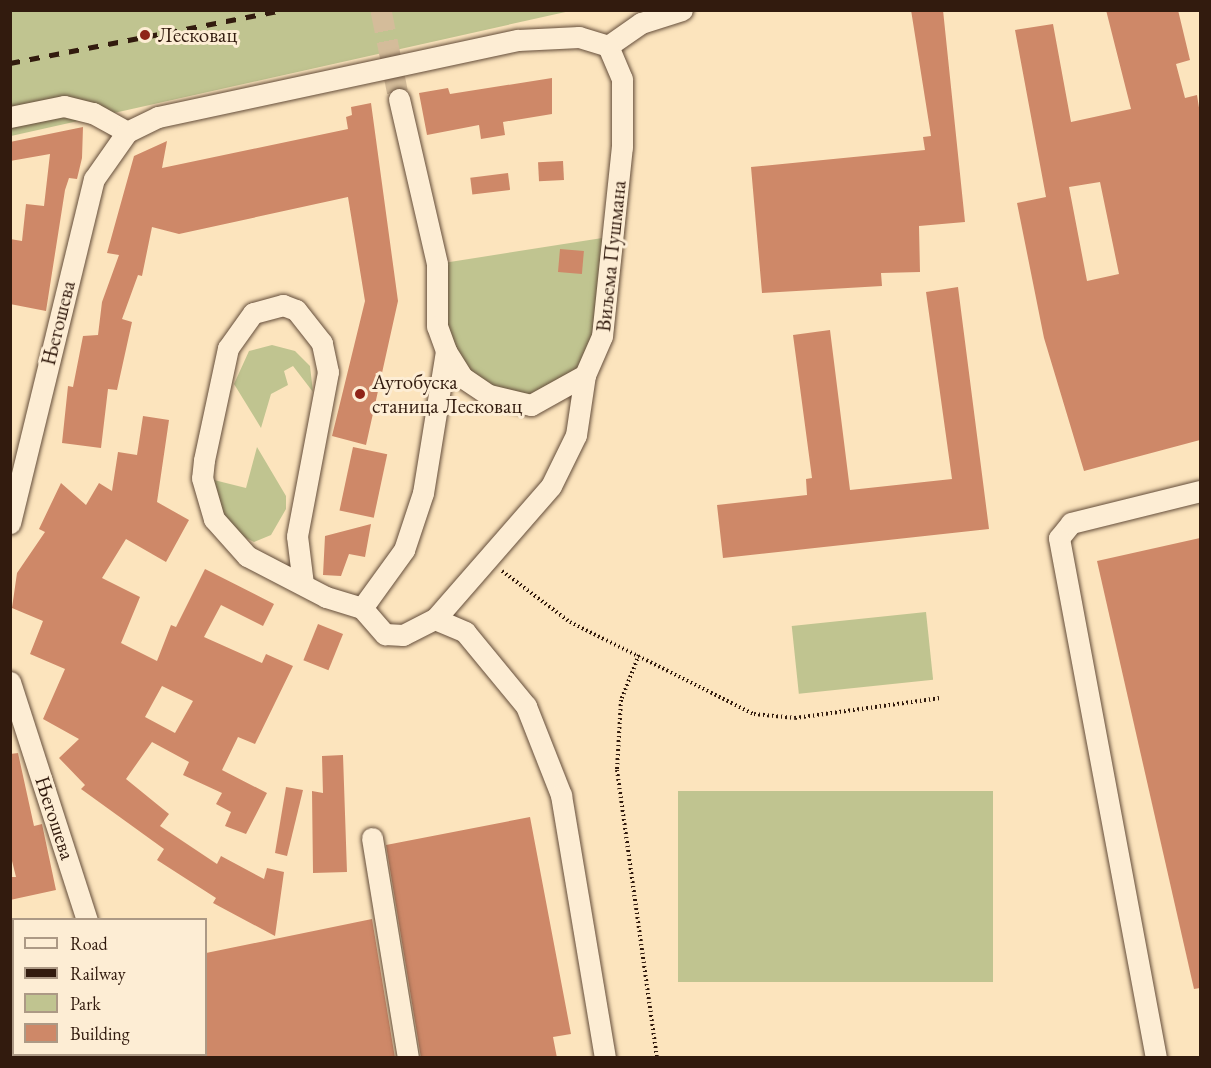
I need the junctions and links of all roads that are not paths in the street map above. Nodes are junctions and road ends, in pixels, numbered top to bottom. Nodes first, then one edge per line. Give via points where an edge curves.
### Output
1 (682, 10) edge
2 (608, 46) junction
3 (399, 99) tunnel mouth
4 (10, 117) edge
5 (127, 132) junction
6 (446, 351) junction
7 (585, 375) junction
8 (17, 464) edge
9 (1200, 491) edge
10 (10, 523) edge
11 (303, 584) junction
12 (362, 608) junction
13 (435, 619) junction
14 (10, 682) edge
15 (372, 838) dead end
16 (86, 918) edge
17 (408, 1058) edge
18 (605, 1058) edge
19 (1156, 1058) edge

1 - 2 street via 641,23
2 - 5 street via 557,36 158,117
2 - 7 street, Виљема Пушмана via 622,79 622,147 607,313 599,352
3 - 6 street via 437,264 437,326
4 - 5 street via 64,106 93,113
5 - 8 street, Његошева via 94,178
6 - 7 street via 462,377 512,403 531,405
6 - 12 street via 423,493 408,539 391,574
7 - 13 street via 576,435 551,486 490,561
8 - 10 street, Његошева
9 - 19 street via 1071,523 1059,538
11 - 11 street via 297,536 328,372 322,343 310,322 283,304 253,313 228,348 202,478 223,535 247,556
11 - 12 street
12 - 13 street via 385,634 403,635
13 - 18 street via 465,632 526,706 561,795
14 - 16 street, Његошева
15 - 17 street

